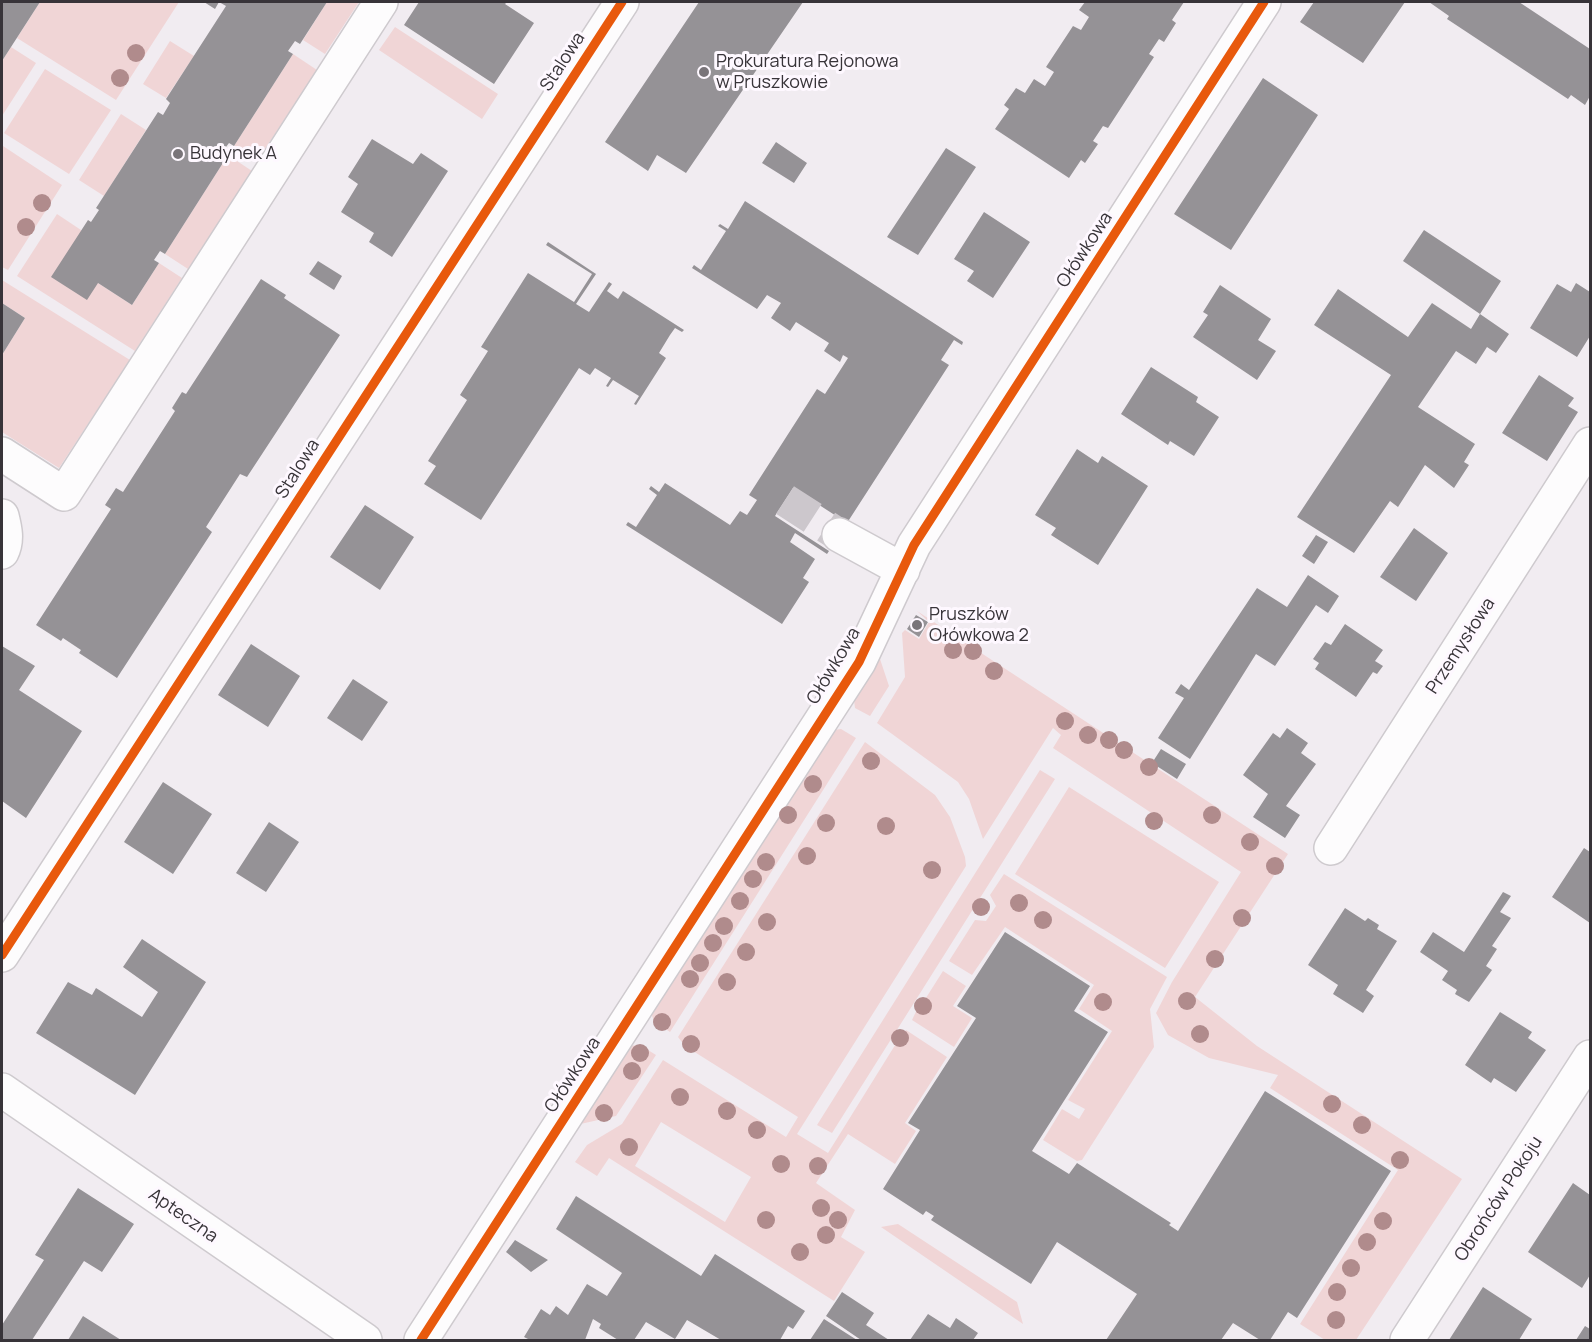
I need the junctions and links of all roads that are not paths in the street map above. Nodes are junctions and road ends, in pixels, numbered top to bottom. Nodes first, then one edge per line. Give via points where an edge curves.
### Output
1 (381, 2) edge
2 (622, 2) edge
3 (1264, 2) edge
4 (1590, 444) edge
5 (2, 454) edge
6 (2, 516) edge
7 (839, 535) tunnel mouth
8 (2, 552) edge
9 (903, 570) junction
10 (1331, 848) dead end
11 (2, 955) edge
12 (1590, 1057) edge
13 (2, 1090) edge
14 (365, 1341) edge
15 (421, 1341) edge
16 (1407, 1341) edge

1 - 5 street via 64,494
2 - 11 street, Stalowa
3 - 9 street, Ołówkowa via 984,434 914,545
4 - 10 street, Przemysłowa
6 - 8 street
7 - 9 street
9 - 15 street, Ołówkowa via 859,662
12 - 16 street, Obrońców Pokoju
13 - 14 street, Apteczna

